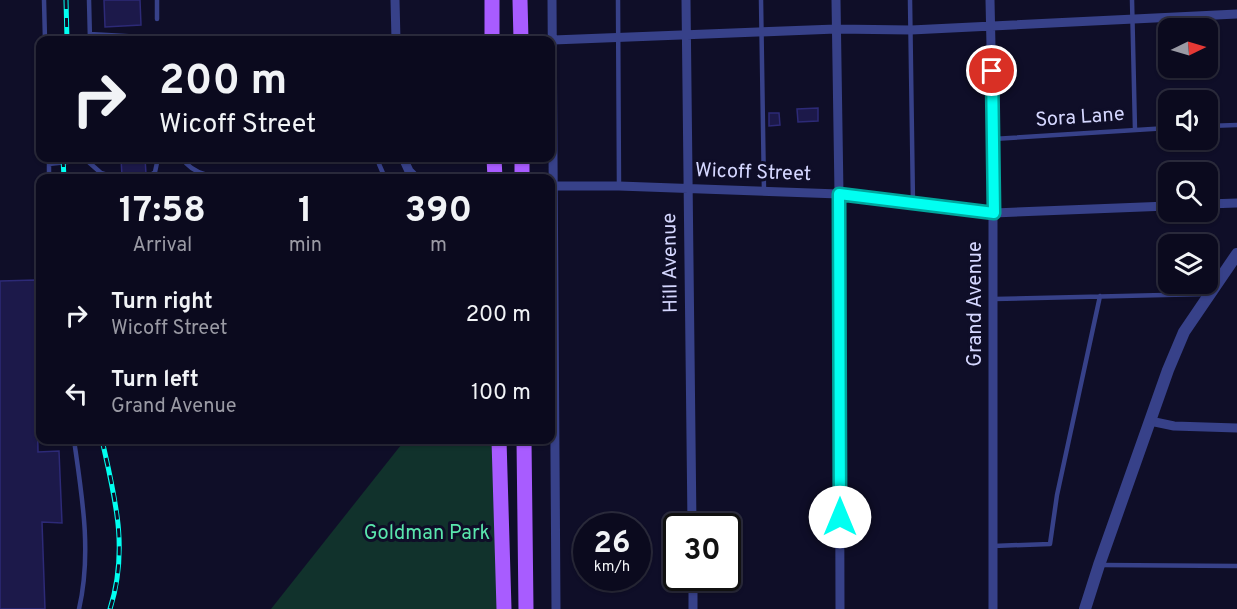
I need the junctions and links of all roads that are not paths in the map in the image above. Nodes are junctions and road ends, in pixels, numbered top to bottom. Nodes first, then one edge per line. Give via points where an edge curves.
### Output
1 (44, 0) edge
2 (89, 0) edge
3 (156, 0) edge
4 (395, 0) edge
5 (492, 0) edge
6 (520, 0) edge
7 (552, 0) edge
8 (618, 0) edge
9 (686, 0) edge
10 (761, 0) edge
11 (836, 0) edge
12 (910, 0) edge
13 (990, 0) edge
14 (1132, 0) edge
15 (1237, 14) edge
16 (157, 19) dead end
17 (1132, 20) junction
18 (990, 26) junction
19 (836, 29) junction
20 (911, 30) junction
21 (762, 32) junction
22 (90, 34) joint
23 (687, 35) junction
24 (45, 36) edge
25 (125, 36) edge
26 (396, 36) edge
27 (492, 36) edge
28 (521, 36) edge
29 (553, 36) edge
30 (619, 38) junction
31 (555, 40) edge
32 (1237, 125) edge
33 (1218, 126) edge
34 (1158, 129) edge
35 (1135, 130) junction
36 (993, 139) junction
37 (67, 162) edge
38 (89, 162) edge
39 (186, 162) edge
40 (49, 164) joint
41 (49, 174) edge
42 (105, 174) edge
43 (202, 174) edge
44 (555, 186) edge
45 (619, 186) junction
46 (688, 189) junction
47 (764, 191) junction
48 (839, 194) junction
49 (1237, 203) edge
50 (912, 204) junction
51 (1218, 204) edge
52 (1158, 206) edge
53 (994, 213) junction
54 (1237, 254) edge
55 (1218, 280) edge
56 (1158, 294) edge
57 (1208, 294) edge
58 (1100, 296) junction
59 (994, 299) junction
60 (1150, 421) junction
61 (1237, 428) edge
62 (75, 444) edge
63 (499, 444) edge
64 (524, 444) edge
65 (554, 444) edge
66 (692, 513) edge
67 (993, 546) junction
68 (1099, 565) junction
69 (1237, 566) edge
70 (693, 591) edge
71 (79, 609) edge
72 (504, 609) edge
73 (526, 609) edge
74 (556, 609) edge
75 (693, 609) edge
76 (840, 609) edge
77 (993, 609) edge
78 (1085, 609) edge

1 - 24 lane
2 - 22 lane
3 - 16 lane
4 - 26 street
5 - 27 main road
6 - 28 main road
7 - 29 street
8 - 30 lane
9 - 23 street, Hill Avenue
10 - 21 lane
11 - 19 street
12 - 20 lane
13 - 18 street, Grand Avenue
14 - 17 lane
15 - 17 street
17 - 18 street
17 - 35 lane
18 - 20 street
18 - 36 street, Grand Avenue
19 - 20 street
19 - 21 street
19 - 48 street
20 - 50 lane
21 - 23 street
21 - 47 lane
22 - 25 lane
23 - 30 street
23 - 46 street, Hill Avenue
30 - 31 street
30 - 45 lane
32 - 33 lane
34 - 35 lane, Sora Lane
35 - 36 lane, Sora Lane
36 - 53 street, Grand Avenue
37 - 40 lane
38 - 42 lane
39 - 43 lane
40 - 41 lane
44 - 45 street, Wicoff Street
45 - 46 street, Wicoff Street
46 - 47 street, Wicoff Street
46 - 66 street, Hill Avenue
47 - 48 street, Wicoff Street
48 - 50 street, Wicoff Street
48 - 76 street
49 - 51 street
50 - 53 street, Wicoff Street
52 - 53 street, Wicoff Street
53 - 59 street, Grand Avenue
54 - 55 street
56 - 58 lane
57 - 60 street via 1184,332
58 - 59 lane
58 - 67 lane via 1050,544
59 - 67 street, Grand Avenue
60 - 61 street via 1174,426
60 - 68 street
62 - 71 lane via 85,517 85,582
63 - 72 main road
64 - 73 main road
65 - 74 street
67 - 77 street, Grand Avenue
68 - 69 lane
68 - 78 street
70 - 75 street

